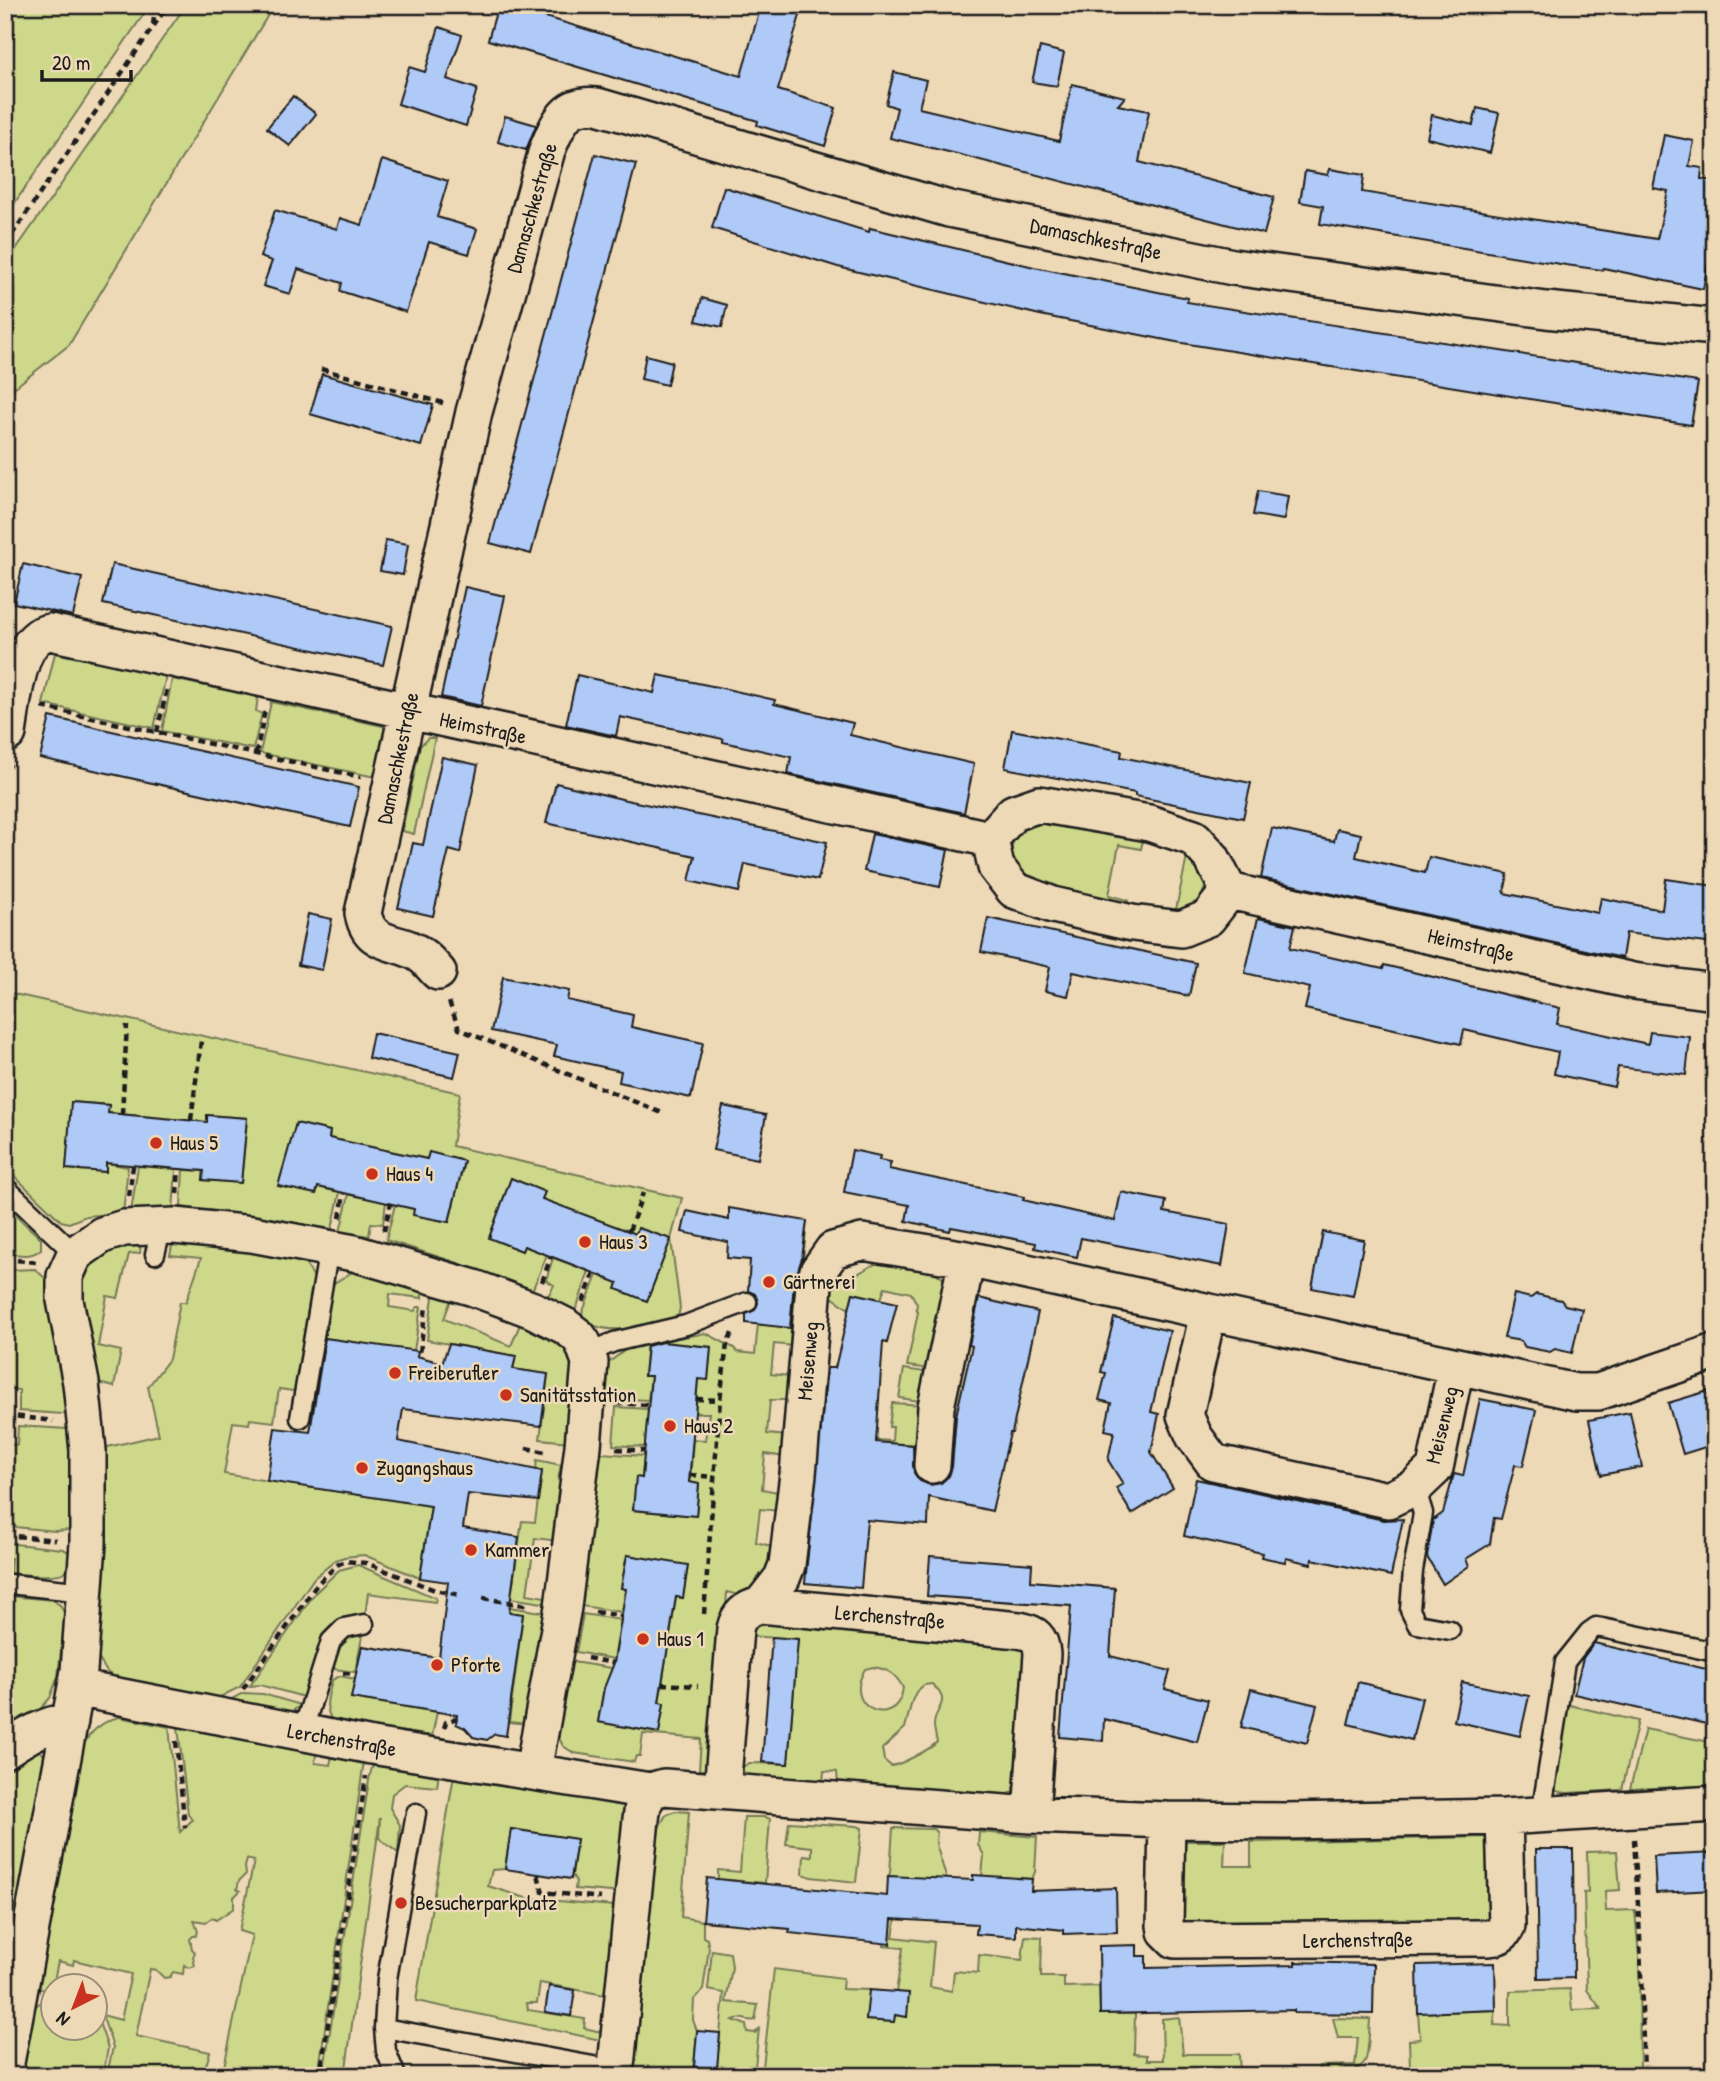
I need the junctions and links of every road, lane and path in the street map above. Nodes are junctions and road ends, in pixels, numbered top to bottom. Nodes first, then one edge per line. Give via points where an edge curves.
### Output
1 (156, 5) edge
2 (168, 5) edge
3 (152, 29) junction
4 (5, 245) edge
5 (1715, 327) edge
6 (321, 369) dead end
7 (474, 412) junction
8 (174, 660) junction
9 (271, 681) junction
10 (408, 712) junction
11 (10, 717) joint
12 (157, 732) junction
13 (256, 754) junction
14 (393, 784) junction
15 (990, 839) junction
16 (1229, 891) junction
17 (438, 972) joint
18 (1715, 992) edge
19 (127, 1025) dead end
20 (201, 1041) dead end
21 (662, 1113) dead end
22 (122, 1114) dead end
23 (191, 1120) dead end
24 (5, 1186) edge
25 (643, 1193) dead end
26 (629, 1231) dead end
27 (329, 1248) junction
28 (75, 1254) junction
29 (967, 1259) junction
30 (431, 1275) junction
31 (747, 1302) joint
32 (1208, 1313) junction
33 (420, 1352) dead end
34 (1715, 1352) edge
35 (588, 1353) junction
36 (1456, 1367) junction
37 (696, 1399) dead end
38 (720, 1400) junction
39 (5, 1415) edge
40 (300, 1418) dead end
41 (86, 1424) junction
42 (932, 1465) dead end
43 (690, 1475) dead end
44 (716, 1477) junction
45 (1415, 1487) junction
46 (5, 1535) edge
47 (88, 1543) junction
48 (9, 1584) dead end
49 (85, 1592) junction
50 (484, 1598) dead end
51 (761, 1605) junction
52 (562, 1611) junction
53 (703, 1619) dead end
54 (364, 1624) dead end
55 (1450, 1630) dead end
56 (1715, 1652) edge
57 (699, 1673) dead end
58 (662, 1684) dead end
59 (73, 1704) junction
60 (172, 1708) junction
61 (302, 1733) junction
62 (5, 1750) edge
63 (533, 1771) junction
64 (650, 1790) junction
65 (722, 1791) junction
66 (1715, 1804) edge
67 (361, 1806) dead end
68 (1632, 1810) junction
69 (416, 1814) dead end
70 (1031, 1815) junction
71 (1541, 1815) junction
72 (1504, 1816) junction
73 (1167, 1820) junction
74 (185, 1827) dead end
75 (538, 1875) dead end
76 (633, 1901) junction
77 (384, 2028) junction
78 (5, 2068) edge
79 (615, 2073) edge
80 (320, 2076) edge
81 (396, 2076) edge
82 (1644, 2076) edge

1 - 3 path
2 - 3 path
3 - 4 path
5 - 7 street, Damaschkestraße via 1546,310 1219,264 949,209 585,104 563,117 547,150
6 - 7 path
7 - 10 street, Damaschkestraße
8 - 9 street, Heimstraße
8 - 11 street, Heimstraße via 44,633 26,651
8 - 12 path
9 - 10 street, Heimstraße
9 - 13 path
10 - 14 street, Damaschkestraße
10 - 15 street, Heimstraße
11 - 12 path
12 - 13 path
13 - 14 path
14 - 17 street, Damaschkestraße via 363,913 366,928 377,939 421,954
15 - 16 street via 1013,813 1039,804 1149,823 1194,838 1212,858
15 - 16 street via 996,867 1014,890 1053,905 1119,920 1181,929 1208,918
16 - 18 street, Heimstraße via 1633,981
17 - 21 path via 459,1029
19 - 22 path
20 - 23 path
24 - 28 lane
25 - 26 path
27 - 28 street via 252,1234 158,1240 112,1231
27 - 30 street
27 - 40 lane
28 - 41 street via 64,1290
29 - 32 street, Meisenweg
29 - 42 street via 936,1408
29 - 51 street, Meisenweg via 862,1242 833,1250 822,1264 814,1285 787,1565
30 - 33 path
30 - 35 street via 554,1320 578,1336
31 - 35 lane
31 - 38 path via 727,1344
32 - 36 street, Meisenweg
32 - 45 street, Meisenweg via 1185,1415 1213,1462 1388,1500
34 - 36 street, Meisenweg via 1598,1392 1576,1392
35 - 52 street via 585,1432
36 - 45 street, Meisenweg via 1435,1468
37 - 38 path
38 - 44 path
39 - 41 path
41 - 47 street
43 - 44 path
44 - 53 path
45 - 55 lane via 1423,1513 1410,1610 1417,1624
46 - 47 path
47 - 49 street
48 - 49 lane
49 - 59 street
50 - 52 path
51 - 65 street via 744,1612 737,1621
51 - 70 street, Lerchenstraße via 1035,1635 1042,1654
52 - 63 street
54 - 61 lane via 344,1628 331,1641
56 - 71 lane via 1602,1628 1589,1632 1565,1662
57 - 58 path via 698,1687
59 - 60 street, Lerchenstraße
59 - 62 street via 53,1723
59 - 78 street
60 - 61 street, Lerchenstraße
60 - 74 path
61 - 63 street, Lerchenstraße
63 - 64 street, Lerchenstraße
64 - 65 street, Lerchenstraße
64 - 76 street via 643,1805
65 - 70 street, Lerchenstraße
66 - 68 street, Lerchenstraße
67 - 80 path
68 - 71 street, Lerchenstraße
68 - 82 path
69 - 77 lane via 387,1979
70 - 73 street, Lerchenstraße
71 - 72 street, Lerchenstraße
72 - 73 street, Lerchenstraße
72 - 73 street, Lerchenstraße via 1508,1921 1504,1932 1493,1938 1175,1940 1165,1925
75 - 76 path via 543,1892
76 - 79 street
77 - 79 lane
77 - 81 lane via 386,2051

